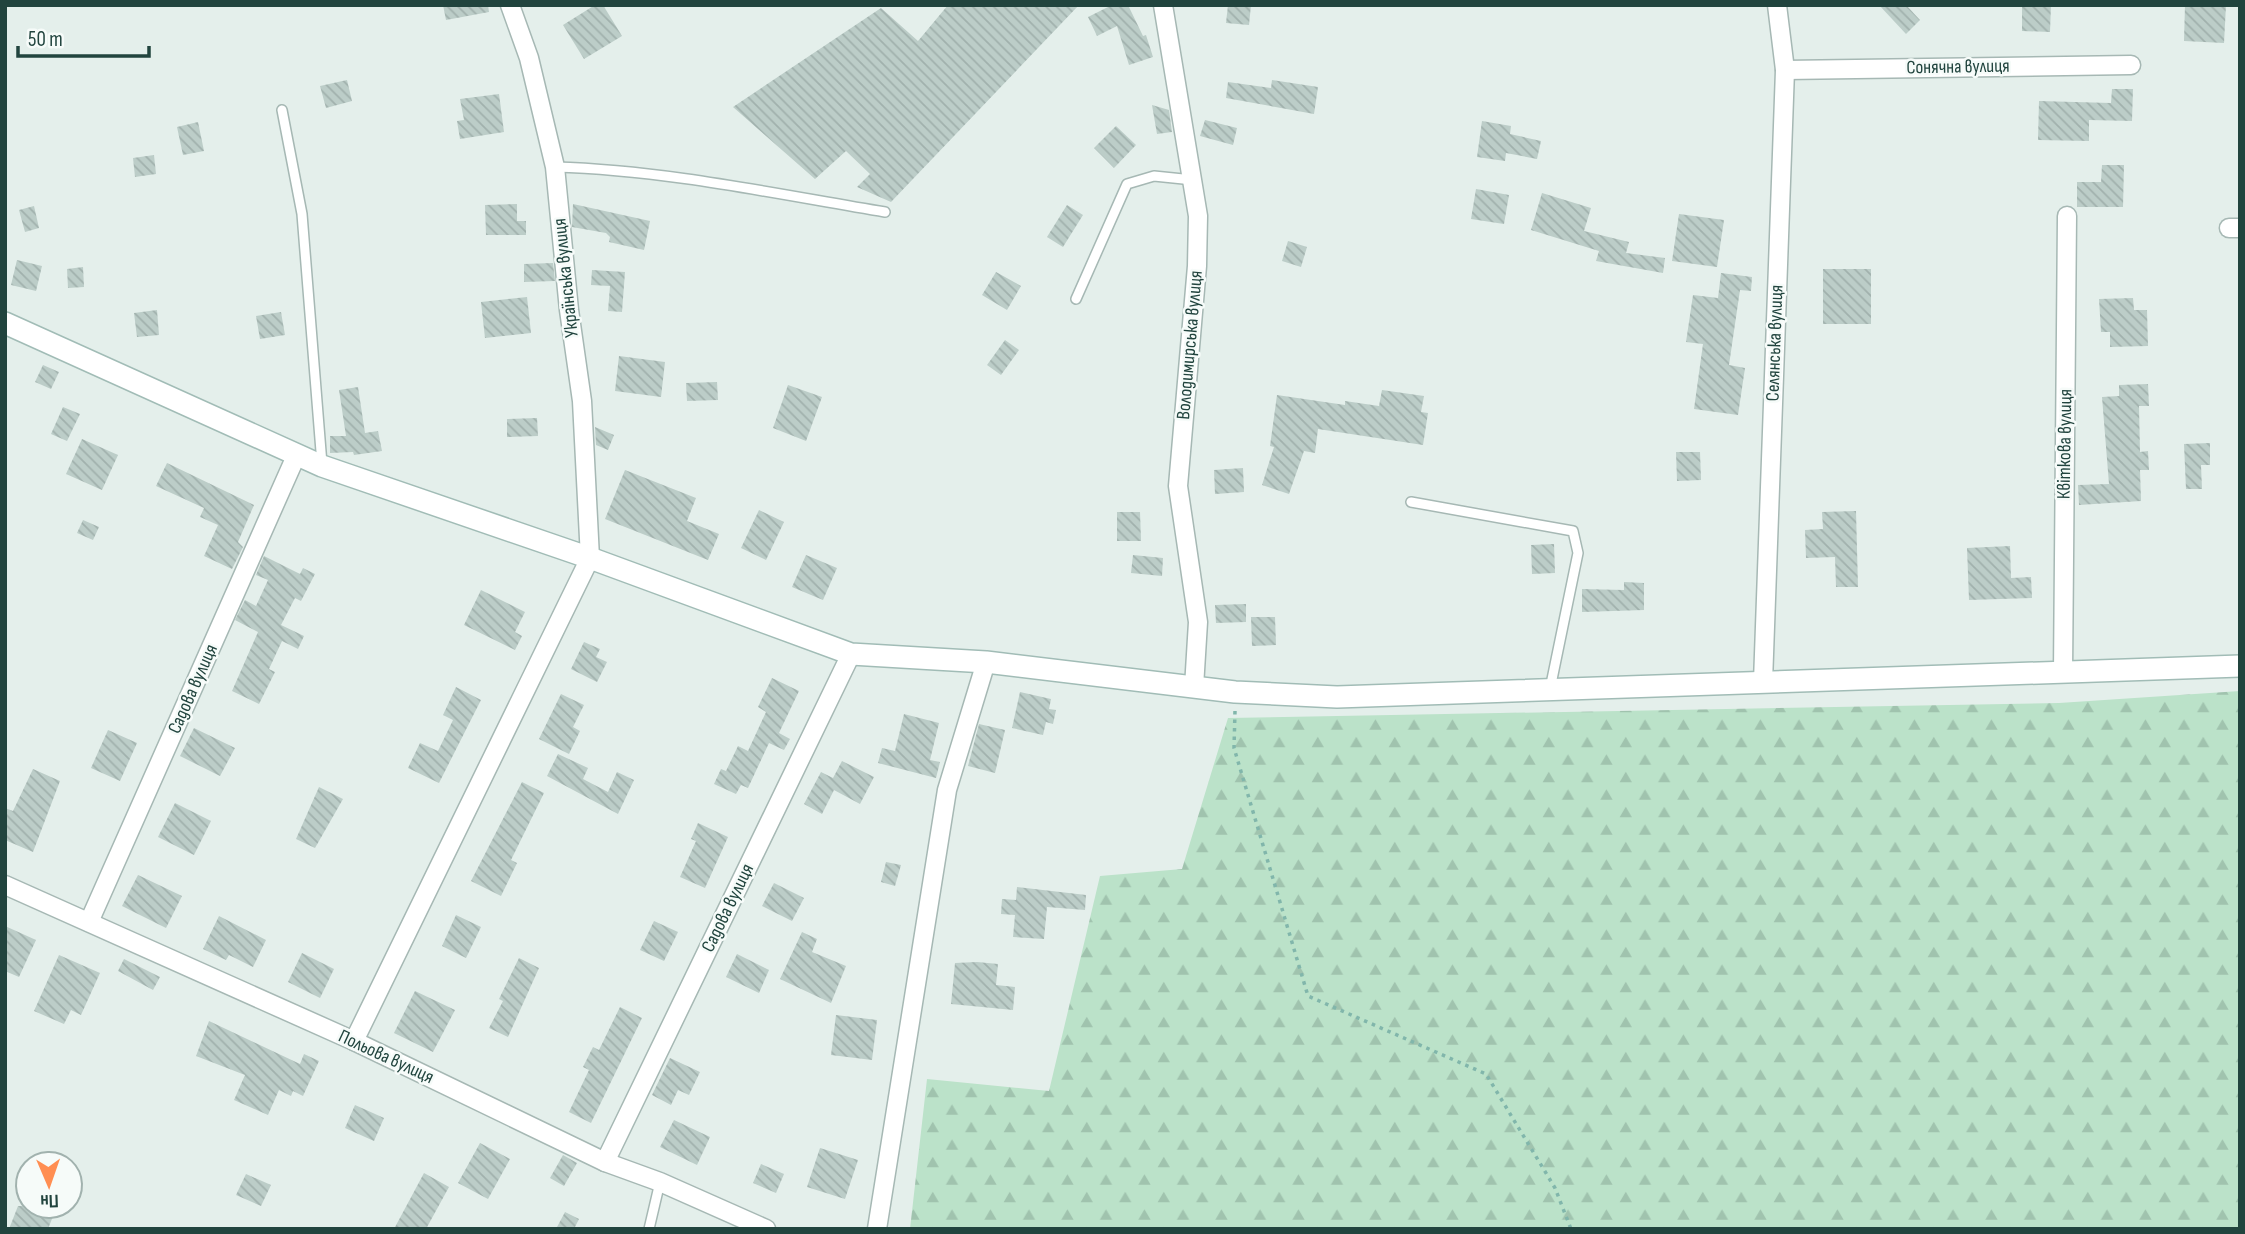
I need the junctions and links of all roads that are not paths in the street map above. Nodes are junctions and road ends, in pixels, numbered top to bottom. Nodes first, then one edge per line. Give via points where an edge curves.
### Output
1 (510, 5) edge
2 (1163, 5) edge
3 (1777, 5) edge
4 (2131, 65) dead end
5 (1785, 70) junction
6 (282, 110) dead end
7 (555, 167) junction
8 (1193, 180) junction
9 (885, 212) dead end
10 (2067, 216) dead end
11 (1076, 299) dead end
12 (5, 323) edge
13 (296, 456) junction
14 (322, 466) junction
15 (1412, 502) dead end
16 (590, 558) junction
17 (851, 654) junction
18 (986, 662) junction
19 (2240, 666) edge
20 (2063, 673) junction
21 (1763, 682) junction
22 (1194, 687) junction
23 (1550, 689) junction
24 (5, 884) edge
25 (89, 922) junction
26 (354, 1041) junction
27 (605, 1162) junction
28 (660, 1182) junction
29 (649, 1229) edge
30 (766, 1229) edge
31 (877, 1229) edge

1 - 7 street, Українська вулиця via 529,58
2 - 8 street, Володимирська вулиця
3 - 5 street, Селянська вулиця
4 - 5 street, Сонячна вулиця
5 - 21 street, Селянська вулиця
6 - 14 lane via 302,214
7 - 9 lane via 684,179
7 - 16 street, Українська вулиця via 582,401
8 - 11 lane via 1154,176 1127,184
8 - 22 street, Володимирська вулиця via 1197,266 1178,486 1198,622
10 - 20 street, Квіткова вулиця
12 - 13 street
13 - 14 street
13 - 25 street, Садова вулиця
14 - 16 street
15 - 23 lane via 1573,531 1578,553
16 - 17 street
16 - 26 street
17 - 18 street
17 - 27 street, Садова вулиця
18 - 22 street
18 - 31 street via 947,790
19 - 20 street
20 - 21 street
21 - 23 street
22 - 23 street via 1337,697
24 - 25 street, Польова вулиця
25 - 26 street, Польова вулиця
26 - 27 street, Польова вулиця
27 - 28 street, Польова вулиця
28 - 29 lane
28 - 30 street, Польова вулиця

